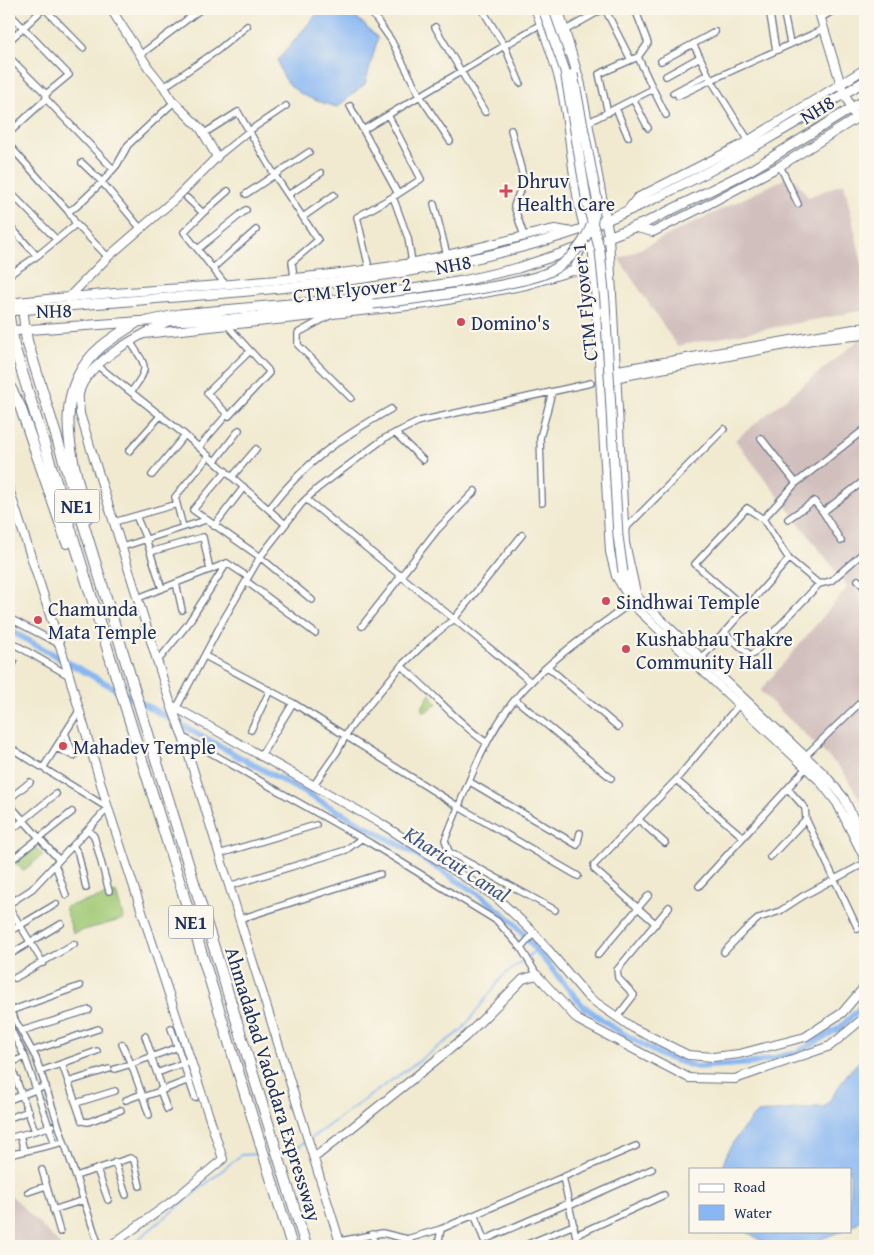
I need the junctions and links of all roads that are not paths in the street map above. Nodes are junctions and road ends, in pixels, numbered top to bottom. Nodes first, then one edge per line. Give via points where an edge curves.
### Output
1 (44, 9) edge
2 (201, 9) edge
3 (383, 9) edge
4 (482, 9) edge
5 (536, 9) edge
6 (543, 9) edge
7 (551, 9) edge
8 (558, 9) edge
9 (604, 9) edge
10 (635, 9) edge
11 (769, 9) edge
12 (783, 9) edge
13 (818, 9) edge
14 (836, 9) edge
15 (115, 10) edge
16 (193, 11) edge
17 (9, 13) edge
18 (821, 18) junction
19 (541, 24) junction
20 (247, 26) dead end
21 (435, 26) dead end
22 (24, 28) junction
23 (824, 29) junction
24 (566, 30) junction
25 (715, 32) dead end
26 (9, 41) edge
27 (790, 43) junction
28 (693, 44) junction
29 (505, 47) junction
30 (83, 48) dead end
31 (776, 50) junction
32 (140, 55) junction
33 (9, 57) edge
34 (700, 57) junction
35 (634, 58) junction
36 (661, 61) dead end
37 (865, 70) edge
38 (462, 72) junction
39 (666, 76) dead end
40 (709, 77) junction
41 (865, 81) edge
42 (520, 83) dead end
43 (164, 87) junction
44 (652, 89) junction
45 (842, 89) junction
46 (676, 94) dead end
47 (46, 96) junction
48 (420, 96) junction
49 (633, 99) junction
50 (865, 100) edge
51 (174, 102) junction
52 (286, 106) dead end
53 (350, 106) dead end
54 (616, 108) junction
55 (851, 109) junction
56 (485, 112) dead end
57 (608, 113) junction
58 (865, 113) edge
59 (388, 115) junction
60 (666, 115) dead end
61 (856, 119) junction
62 (588, 124) junction
63 (648, 128) dead end
64 (363, 130) junction
65 (511, 130) dead end
66 (249, 131) junction
67 (9, 133) edge
68 (203, 134) junction
69 (628, 137) dead end
70 (450, 141) dead end
71 (749, 141) junction
72 (9, 145) edge
73 (309, 152) dead end
74 (216, 157) junction
75 (82, 163) dead end
76 (780, 166) junction
77 (113, 169) junction
78 (321, 173) dead end
79 (274, 174) junction
80 (102, 182) junction
81 (9, 191) edge
82 (228, 191) dead end
83 (246, 194) dead end
84 (288, 195) junction
85 (334, 195) dead end
86 (395, 196) junction
87 (187, 198) dead end
88 (434, 204) dead end
89 (798, 204) dead end
90 (246, 210) dead end
91 (68, 211) junction
92 (627, 211) junction
93 (203, 213) junction
94 (303, 217) junction
95 (605, 221) junction
96 (76, 224) junction
97 (9, 225) edge
98 (633, 227) junction
99 (585, 228) junction
100 (140, 229) junction
101 (256, 230) dead end
102 (574, 232) junction
103 (524, 236) junction
104 (609, 237) junction
105 (57, 240) junction
106 (586, 246) junction
107 (198, 249) junction
108 (447, 255) junction
109 (37, 256) junction
110 (108, 256) junction
111 (412, 262) junction
112 (212, 268) junction
113 (369, 268) junction
114 (343, 271) junction
115 (572, 271) junction
116 (594, 273) junction
117 (9, 275) edge
118 (294, 277) junction
119 (344, 281) junction
120 (225, 284) junction
121 (68, 298) junction
122 (9, 303) edge
123 (22, 306) junction
124 (9, 313) edge
125 (331, 314) junction
126 (148, 321) junction
127 (169, 321) junction
128 (137, 322) junction
129 (228, 326) junction
130 (865, 326) edge
131 (25, 328) junction
132 (10, 331) edge
133 (140, 334) junction
134 (865, 335) edge
135 (130, 340) junction
136 (250, 351) junction
137 (98, 366) junction
138 (616, 373) junction
139 (601, 382) junction
140 (591, 383) joint
141 (9, 385) edge
142 (131, 392) junction
143 (552, 392) junction
144 (350, 398) dead end
145 (391, 409) dead end
146 (161, 415) junction
147 (224, 418) dead end
148 (724, 429) dead end
149 (865, 429) edge
150 (239, 430) dead end
151 (395, 434) junction
152 (186, 435) junction
153 (761, 438) dead end
154 (199, 447) junction
155 (256, 448) dead end
156 (129, 451) dead end
157 (209, 456) junction
158 (424, 460) dead end
159 (215, 461) junction
160 (226, 471) junction
161 (152, 475) dead end
162 (232, 477) junction
163 (865, 480) edge
164 (796, 483) junction
165 (244, 488) junction
166 (9, 489) edge
167 (475, 491) dead end
168 (306, 499) junction
169 (542, 502) dead end
170 (177, 504) junction
171 (11, 506) edge
172 (268, 509) junction
173 (823, 512) junction
174 (136, 516) junction
175 (763, 519) junction
176 (788, 519) dead end
177 (206, 520) junction
178 (114, 522) junction
179 (285, 524) junction
180 (214, 526) junction
181 (183, 527) junction
182 (625, 529) junction
183 (522, 535) dead end
184 (146, 539) junction
185 (841, 541) dead end
186 (122, 547) junction
187 (865, 551) edge
188 (150, 552) junction
189 (260, 557) junction
190 (789, 559) junction
191 (227, 563) junction
192 (96, 567) junction
193 (210, 570) junction
194 (400, 575) junction
195 (247, 579) junction
196 (858, 580) dead end
197 (176, 583) junction
198 (819, 584) junction
199 (865, 588) edge
200 (162, 589) junction
201 (138, 598) junction
202 (312, 600) dead end
203 (632, 600) junction
204 (92, 601) junction
205 (746, 609) junction
206 (182, 610) dead end
207 (9, 618) edge
208 (454, 619) junction
209 (362, 626) dead end
210 (315, 633) dead end
211 (725, 633) junction
212 (9, 641) edge
213 (59, 644) junction
214 (205, 656) junction
215 (699, 661) junction
216 (14, 662) dead end
217 (157, 662) junction
218 (402, 666) junction
219 (548, 667) junction
220 (9, 671) edge
221 (68, 675) junction
222 (531, 682) junction
223 (270, 690) junction
224 (865, 698) edge
225 (515, 699) junction
226 (742, 702) junction
227 (294, 703) junction
228 (174, 706) junction
229 (79, 710) junction
230 (618, 727) dead end
231 (251, 730) dead end
232 (65, 733) junction
233 (345, 736) junction
234 (183, 737) junction
235 (487, 743) junction
236 (9, 747) edge
237 (56, 748) junction
238 (260, 757) junction
239 (802, 759) junction
240 (43, 768) junction
241 (806, 768) junction
242 (611, 778) dead end
243 (676, 780) junction
244 (30, 782) dead end
245 (470, 782) junction
246 (313, 786) junction
247 (788, 789) junction
248 (56, 794) dead end
249 (9, 799) edge
250 (9, 804) edge
251 (459, 807) junction
252 (108, 808) junction
253 (72, 812) dead end
254 (806, 819) junction
255 (23, 820) junction
256 (639, 820) junction
257 (316, 825) dead end
258 (88, 829) junction
259 (9, 832) edge
260 (580, 833) dead end
261 (860, 834) edge
262 (743, 837) junction
263 (40, 838) junction
264 (362, 838) junction
265 (665, 843) dead end
266 (865, 843) edge
267 (72, 846) junction
268 (449, 852) junction
269 (219, 854) junction
270 (770, 857) dead end
271 (865, 861) edge
272 (9, 862) edge
273 (57, 862) junction
274 (444, 863) junction
275 (380, 874) dead end
276 (578, 876) dead end
277 (834, 878) junction
278 (229, 886) junction
279 (699, 886) dead end
280 (86, 888) dead end
281 (109, 891) dead end
282 (66, 895) dead end
283 (649, 895) dead end
284 (10, 902) edge
285 (56, 904) dead end
286 (669, 907) dead end
287 (638, 908) junction
288 (555, 910) dead end
289 (240, 919) junction
290 (61, 924) dead end
291 (656, 924) junction
292 (20, 925) junction
293 (858, 929) dead end
294 (9, 932) edge
295 (534, 933) junction
296 (30, 942) junction
297 (74, 944) dead end
298 (521, 948) junction
299 (724, 952) dead end
300 (9, 955) edge
301 (598, 955) dead end
302 (43, 963) junction
303 (537, 975) junction
304 (15, 978) dead end
305 (80, 986) dead end
306 (865, 986) edge
307 (9, 1010) edge
308 (89, 1010) dead end
309 (617, 1017) junction
310 (865, 1017) edge
311 (17, 1024) junction
312 (10, 1028) edge
313 (172, 1028) dead end
314 (98, 1029) dead end
315 (21, 1031) junction
316 (145, 1036) dead end
317 (122, 1044) dead end
318 (178, 1047) junction
319 (32, 1051) junction
320 (97, 1051) dead end
321 (152, 1056) junction
322 (26, 1057) junction
323 (9, 1061) edge
324 (187, 1062) junction
325 (62, 1064) junction
326 (131, 1064) junction
327 (40, 1071) junction
328 (157, 1072) junction
329 (17, 1079) junction
330 (189, 1080) junction
331 (9, 1082) edge
332 (68, 1082) junction
333 (46, 1086) junction
334 (38, 1089) junction
335 (162, 1090) junction
336 (115, 1091) dead end
337 (23, 1095) junction
338 (142, 1095) junction
339 (195, 1098) dead end
340 (9, 1100) edge
341 (126, 1100) dead end
342 (76, 1104) junction
343 (167, 1109) dead end
344 (121, 1110) dead end
345 (29, 1111) junction
346 (149, 1115) dead end
347 (9, 1118) edge
348 (58, 1124) junction
349 (50, 1127) junction
350 (35, 1130) junction
351 (20, 1135) junction
352 (9, 1138) edge
353 (64, 1142) junction
354 (55, 1144) junction
355 (636, 1146) dead end
356 (24, 1151) junction
357 (9, 1155) edge
358 (314, 1158) junction
359 (115, 1162) junction
360 (97, 1169) junction
361 (652, 1169) dead end
362 (42, 1170) dead end
363 (76, 1176) junction
364 (563, 1177) junction
365 (46, 1186) junction
366 (140, 1186) dead end
367 (28, 1192) dead end
368 (126, 1195) dead end
369 (664, 1195) dead end
370 (84, 1200) junction
371 (108, 1200) dead end
372 (569, 1204) junction
373 (53, 1210) junction
374 (475, 1216) junction
375 (574, 1225) junction
376 (441, 1229) junction
377 (60, 1232) dead end
378 (372, 1234) junction
379 (576, 1235) junction
380 (543, 1238) junction
381 (407, 1239) junction
382 (484, 1240) junction
383 (865, 1243) edge
384 (340, 1244) edge
385 (99, 1246) edge
386 (110, 1246) edge
387 (292, 1246) edge
388 (306, 1246) edge
389 (376, 1246) edge
390 (414, 1246) edge
391 (438, 1246) edge
392 (487, 1246) edge
393 (523, 1246) edge
394 (547, 1246) edge
395 (578, 1246) edge
396 (858, 1246) edge

1 - 22 street
1 - 30 street
2 - 16 street
3 - 48 street via 374,16 391,40
4 - 29 street
5 - 19 main road
6 - 203 main road, CTM Flyover 1, bridge via 565,71 587,202 600,251 618,536
7 - 127 main road, CTM Flyover 2, bridge via 573,74 597,199 590,230 573,254 549,272 533,278 464,292 374,304
8 - 24 main road
9 - 24 street
9 - 35 street
10 - 35 street via 648,43
11 - 31 street
12 - 27 street
13 - 18 street
14 - 18 street
15 - 32 street
16 - 32 street
17 - 22 street
18 - 23 street
19 - 29 street
19 - 99 main road via 562,91 576,193
20 - 43 street
21 - 38 street
22 - 26 street
22 - 47 street via 69,74
23 - 27 street
23 - 45 street
24 - 62 main road
25 - 28 street
27 - 31 street
28 - 34 street
28 - 36 street
29 - 38 street
29 - 42 street
31 - 40 street
32 - 43 street
33 - 47 street
34 - 39 street
34 - 40 street
35 - 44 street
35 - 57 street via 599,74
37 - 45 street
38 - 48 street
38 - 56 street
40 - 46 street
40 - 71 street
41 - 45 main road, NH8
43 - 51 street
44 - 49 street
44 - 60 street
45 - 55 street
45 - 71 street
45 - 92 main road, NH8 via 725,165
47 - 67 street
47 - 77 street
48 - 59 street
48 - 70 street
49 - 54 street
49 - 63 street
50 - 55 main road, NH8
51 - 68 street
51 - 77 street via 128,145
52 - 66 street
53 - 64 street
54 - 57 street
54 - 69 street
55 - 61 street
55 - 98 main road, NH8 via 752,170
57 - 62 street
58 - 61 street
59 - 64 street
59 - 86 street via 421,179
61 - 76 street
62 - 95 main road
64 - 86 street
65 - 103 street via 524,180 514,206
66 - 68 street via 238,112
66 - 74 street
66 - 79 street
68 - 74 street
71 - 92 street via 637,198
72 - 91 street
73 - 79 street
74 - 100 street
75 - 80 street
76 - 89 street
76 - 98 street via 653,232
77 - 80 street
78 - 84 street
79 - 83 street
79 - 84 street
80 - 91 street
80 - 100 street
81 - 105 street
82 - 93 street
84 - 94 street
85 - 94 street
86 - 111 street
86 - 113 street via 357,217
87 - 93 street
88 - 108 street
90 - 107 street
91 - 96 street
92 - 95 main road, NH8
93 - 107 street via 184,232
94 - 118 street via 318,240 292,262
95 - 99 main road, NH8
95 - 104 main road
96 - 105 street
96 - 110 street
97 - 109 street
98 - 104 main road, NH8
99 - 102 main road, NH8
99 - 106 main road
100 - 110 street
101 - 112 street
102 - 103 street via 555,229
102 - 119 main road, NH8 via 456,263
103 - 108 street
104 - 106 main road, NH8
104 - 138 street
105 - 109 street
106 - 115 street
106 - 116 street
106 - 126 main road, NH8 via 518,268 463,281 356,298 180,314
107 - 112 street
108 - 111 street
109 - 117 street
110 - 121 street
111 - 113 street
112 - 120 street
113 - 114 street
114 - 118 street
114 - 119 street
115 - 116 street
115 - 125 street via 466,298
116 - 139 street
118 - 120 street
119 - 123 main road, NH8
120 - 121 street
121 - 123 street
122 - 123 street
123 - 124 main road, NH8
123 - 131 main road
124 - 132 main road
125 - 129 street
125 - 144 street via 298,333 298,345
126 - 127 main road, CTM Flyover 2
126 - 128 main road, NH8
127 - 133 street
128 - 131 main road, NH8
128 - 192 highway via 101,346 84,366 73,389 67,415 68,442 92,537
129 - 133 street
129 - 136 street
130 - 138 street
131 - 132 main road, NH8
131 - 192 highway, Ahmadabad Vadodara Expressway / NE1
132 - 204 highway, Ahmadabad Vadodara Expressway / NE1
133 - 135 street
134 - 138 street via 812,340
135 - 137 street
135 - 142 street via 144,365 144,375
136 - 136 street via 269,372 229,416 207,393
137 - 142 street
137 - 178 street via 89,373 80,394 80,414
138 - 139 street
138 - 182 street
139 - 140 street
139 - 203 street via 610,552 616,576
140 - 143 street
141 - 204 highway via 20,406 80,581
142 - 146 street
143 - 151 street via 420,421
143 - 169 street via 540,438
145 - 172 street via 316,456 287,484
146 - 152 street
146 - 156 street
147 - 154 street
148 - 182 street
149 - 164 street
150 - 159 street
151 - 158 street
151 - 168 street via 356,459
152 - 154 street
152 - 161 street
153 - 164 street
154 - 157 street
155 - 162 street
157 - 159 street
157 - 170 street via 175,497
159 - 160 street
160 - 162 street
160 - 177 street via 193,510
162 - 165 street
163 - 173 street
164 - 175 street
165 - 172 street
165 - 180 street
166 - 171 street
167 - 194 street
168 - 179 street
168 - 194 street
170 - 174 street
170 - 181 street
171 - 213 street
172 - 179 street
173 - 176 street via 814,501
173 - 185 street
174 - 178 street
174 - 184 street
175 - 190 street
175 - 205 street via 747,508 695,564
177 - 180 street
177 - 181 street
178 - 186 street
179 - 189 street
180 - 189 street
181 - 184 street
182 - 203 street
183 - 208 street
184 - 186 street
184 - 188 street
186 - 201 street
187 - 198 street via 830,581
188 - 193 street via 203,537
188 - 200 street
189 - 195 street
189 - 202 street
190 - 198 street
190 - 205 street
191 - 193 street
191 - 195 street
191 - 217 street via 187,625
192 - 388 highway, Ahmadabad Vadodara Expressway / NE1
193 - 197 street
194 - 208 street
194 - 209 street
195 - 210 street
195 - 214 street
196 - 199 street
197 - 200 street
197 - 206 street
198 - 211 street via 754,654 750,655
200 - 201 street
201 - 217 street
203 - 215 street
203 - 219 street
204 - 387 highway, Ahmadabad Vadodara Expressway / NE1
205 - 211 street
207 - 213 street
208 - 218 street
208 - 222 street
211 - 215 street
212 - 221 street
213 - 221 street
214 - 223 street
214 - 228 street
215 - 226 street
216 - 220 street
217 - 228 street
218 - 233 street
218 - 235 street via 472,733
219 - 222 street
219 - 230 street
221 - 229 street
222 - 225 street
223 - 227 street
223 - 231 street
224 - 239 street
225 - 235 street
225 - 242 street
226 - 239 street
226 - 243 street
227 - 233 street
227 - 238 street
228 - 234 street
228 - 238 street
229 - 232 street
229 - 252 street
232 - 237 street
232 - 237 street via 74,756
233 - 246 street
233 - 251 street
234 - 264 street
234 - 269 street
235 - 245 street
236 - 240 street
237 - 240 street
238 - 246 street
239 - 241 street
239 - 261 street via 844,798
240 - 252 street
241 - 247 street
241 - 261 street
243 - 256 street
243 - 262 street
244 - 249 street
245 - 251 street
245 - 260 street via 577,845
246 - 274 street
247 - 254 street via 805,808
247 - 262 street
248 - 255 street
250 - 255 street
251 - 268 street via 444,840
251 - 276 street
252 - 258 street
252 - 324 street
253 - 263 street
254 - 270 street
254 - 277 street
255 - 259 street
255 - 263 street
256 - 265 street
256 - 287 street via 593,867
257 - 269 street
258 - 267 street
258 - 281 street via 94,836
261 - 266 street
261 - 271 street
262 - 279 street
263 - 272 street
263 - 273 street
264 - 278 street via 346,850
264 - 298 street via 497,921
267 - 273 street
267 - 280 street via 78,853
268 - 274 street
268 - 288 street
269 - 278 street
271 - 277 street
273 - 282 street
273 - 284 street via 32,890
274 - 295 street via 496,897
275 - 289 street
277 - 293 street
277 - 299 street via 780,911 759,918
278 - 289 street
283 - 287 street
284 - 292 street
285 - 292 street
286 - 291 street
287 - 291 street
287 - 301 street
289 - 358 street
290 - 296 street
291 - 309 street via 617,970 618,978 634,995
292 - 294 street
292 - 296 street
295 - 298 street
295 - 309 street via 588,996
296 - 300 street
296 - 302 street
297 - 302 street
298 - 303 street
302 - 304 street
303 - 310 street via 578,1020 690,1078 735,1079 830,1046
303 - 358 street via 523,979 465,1037
305 - 307 street
306 - 309 street via 842,1013 805,1037 739,1054 688,1055
307 - 311 street
308 - 315 street
311 - 312 street
311 - 315 street
312 - 322 street
313 - 318 street
314 - 319 street
315 - 319 street
316 - 321 street
317 - 326 street
318 - 321 street
318 - 324 street
319 - 327 street
320 - 325 street
321 - 326 street
321 - 328 street
322 - 323 street
322 - 334 street
323 - 329 street
324 - 328 street
324 - 330 street
324 - 386 street via 223,1159
325 - 327 street
325 - 332 street
326 - 332 street
326 - 338 street
327 - 333 street
328 - 335 street
329 - 331 street
329 - 337 street
330 - 335 street
330 - 339 street
332 - 342 street
333 - 334 street
333 - 348 street
334 - 337 street
334 - 349 street
335 - 338 street
335 - 343 street
336 - 342 street
337 - 340 street
337 - 345 street
338 - 341 street
338 - 346 street
342 - 344 street via 84,1123
345 - 347 street
345 - 350 street
348 - 349 street
348 - 353 street
349 - 350 street
349 - 354 street
350 - 351 street
351 - 352 street
351 - 356 street
353 - 354 street
353 - 363 street
354 - 356 street
355 - 364 street
356 - 357 street
358 - 384 street
359 - 360 street
359 - 366 street via 127,1158 134,1160
359 - 368 street
360 - 363 street
360 - 371 street
361 - 372 street
362 - 365 street
363 - 370 street
364 - 372 street
364 - 374 street
365 - 367 street
365 - 373 street
369 - 379 street
370 - 373 street
370 - 385 street
372 - 375 street
372 - 382 street
373 - 377 street
374 - 376 street
374 - 382 street
375 - 379 street
375 - 380 street
376 - 381 street
376 - 391 street
378 - 381 street
378 - 384 street
378 - 389 street
379 - 395 street
380 - 393 street
380 - 394 street
381 - 390 street
382 - 392 street
383 - 396 street

